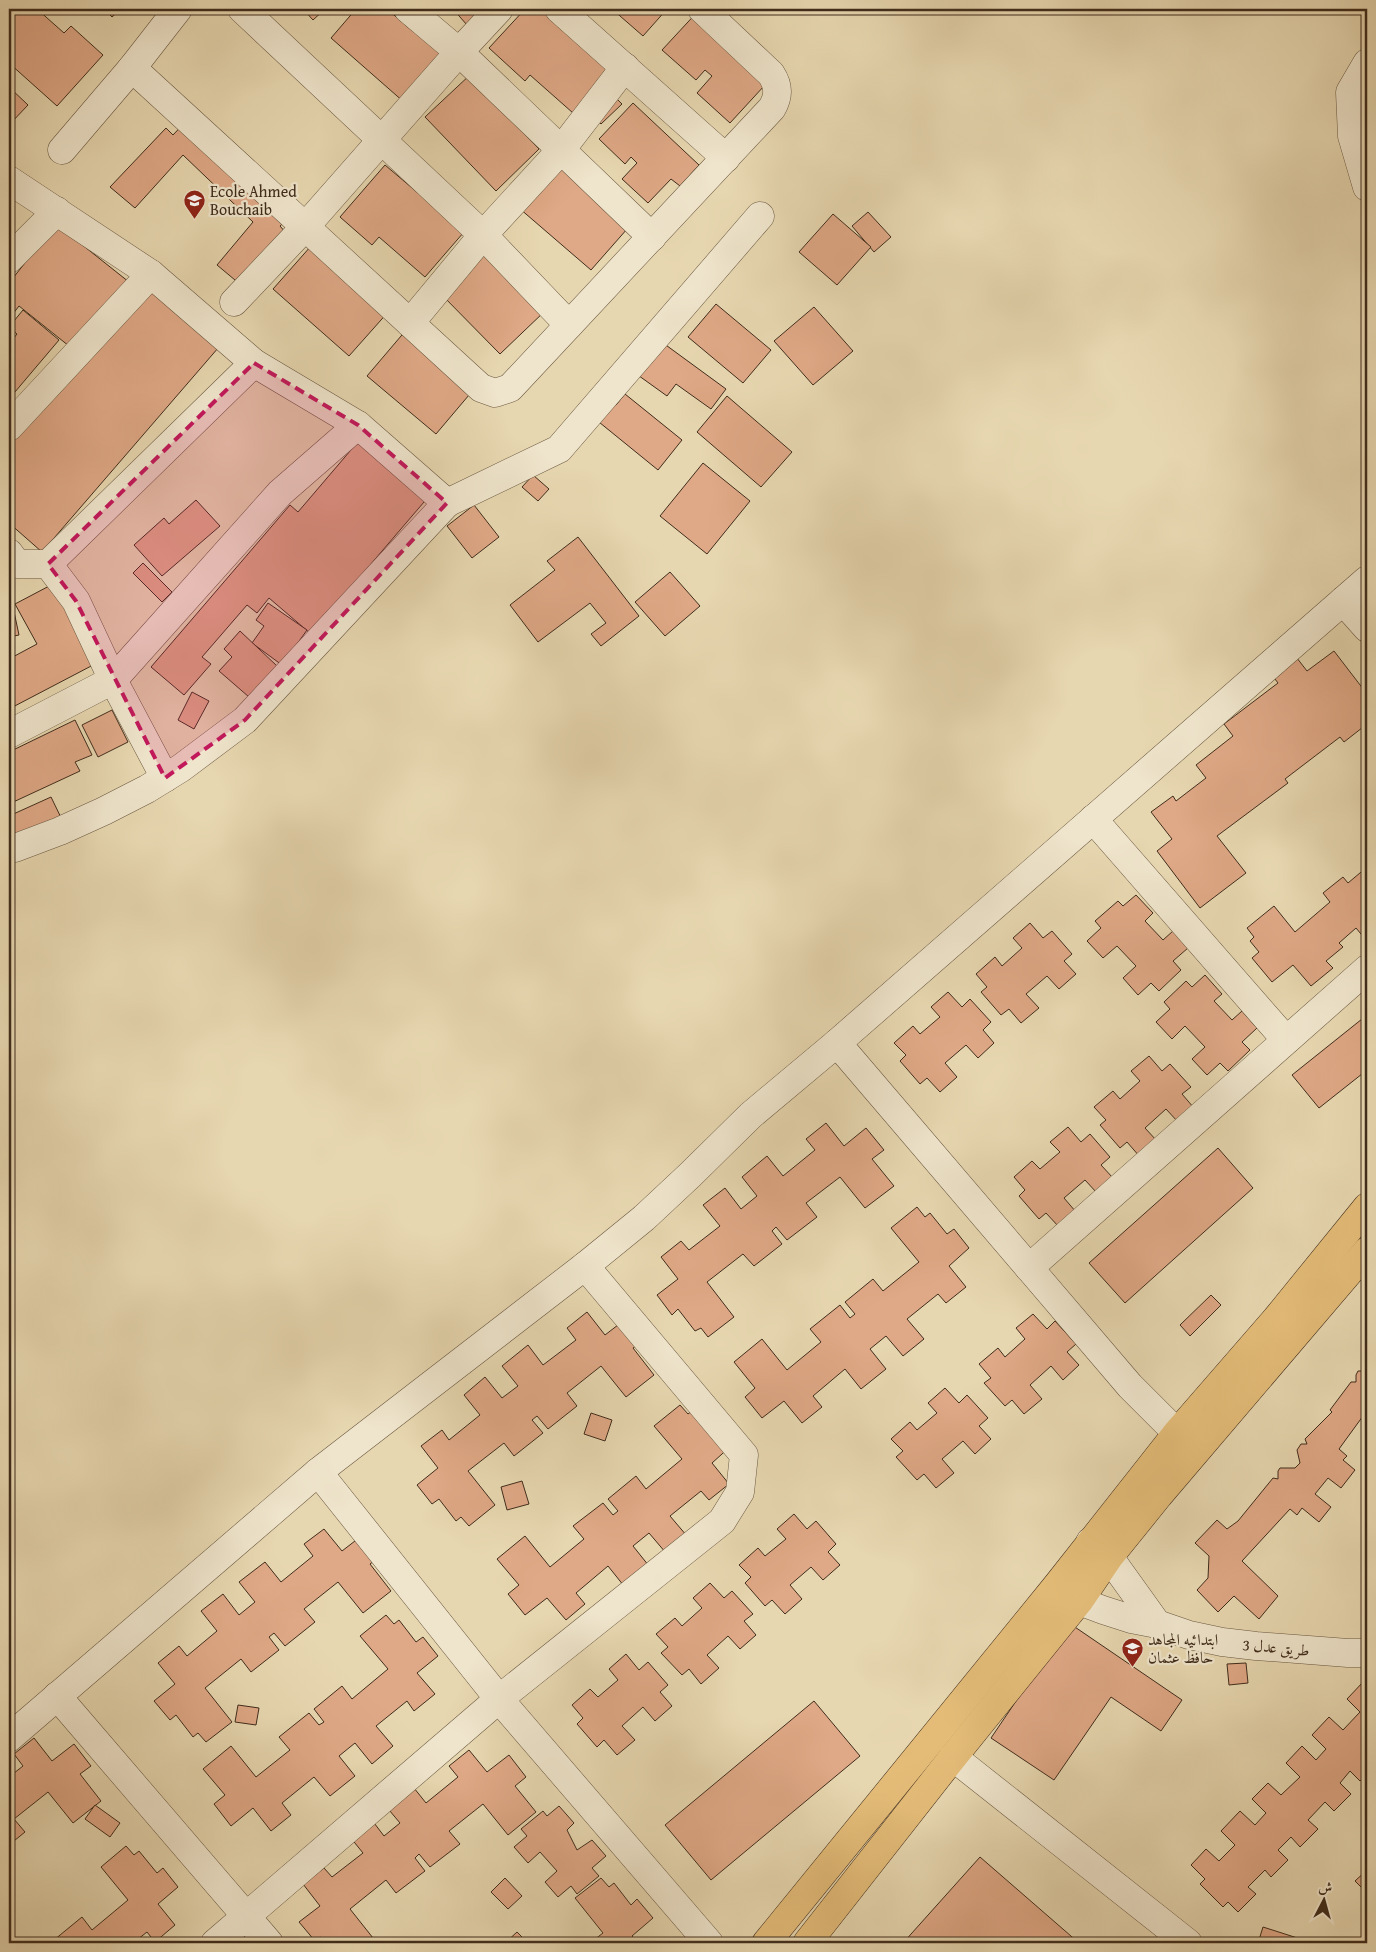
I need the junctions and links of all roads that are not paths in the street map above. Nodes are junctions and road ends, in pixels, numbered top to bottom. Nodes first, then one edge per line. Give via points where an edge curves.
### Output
1 (178, 9) edge
2 (242, 9) edge
3 (408, 9) edge
4 (499, 9) edge
5 (559, 9) edge
6 (702, 9) edge
7 (459, 52) junction
8 (1367, 63) edge
9 (625, 67) junction
10 (132, 68) junction
11 (382, 142) junction
12 (62, 150) dead end
13 (561, 150) junction
14 (726, 158) junction
15 (9, 180) edge
16 (1367, 187) edge
17 (57, 210) junction
18 (760, 216) dead end
19 (306, 227) junction
20 (483, 235) junction
21 (652, 237) junction
22 (9, 259) edge
23 (151, 274) junction
24 (234, 302) dead end
25 (410, 323) junction
26 (569, 325) junction
27 (254, 363) junction
28 (358, 425) junction
29 (9, 427) edge
30 (447, 503) junction
31 (48, 564) junction
32 (12, 566) edge
33 (1367, 580) edge
34 (1343, 601) junction
35 (1367, 628) edge
36 (113, 680) junction
37 (9, 734) edge
38 (165, 778) junction
39 (1092, 819) junction
40 (15, 848) dead end
41 (1367, 969) edge
42 (1286, 1040) junction
43 (837, 1043) junction
44 (1367, 1207) edge
45 (1367, 1250) edge
46 (585, 1266) junction
47 (1029, 1268) junction
48 (1177, 1433) junction
49 (318, 1472) junction
50 (1100, 1550) junction
51 (1058, 1584) junction
52 (1079, 1601) junction
53 (1157, 1624) junction
54 (1367, 1653) edge
55 (58, 1696) junction
56 (498, 1699) junction
57 (9, 1738) edge
58 (953, 1756) junction
59 (246, 1916) junction
60 (215, 1943) edge
61 (269, 1943) edge
62 (709, 1943) edge
63 (766, 1943) edge
64 (806, 1943) edge
65 (1188, 1943) edge

1 - 10 street
2 - 11 street
3 - 7 street
4 - 7 street
5 - 9 street
6 - 14 street via 771,74 777,87 778,94 772,108
7 - 11 street
7 - 13 street
8 - 16 street via 1350,92 1352,136
9 - 13 street
9 - 14 street
10 - 12 street
10 - 19 street
11 - 19 street
11 - 20 street
13 - 20 street
13 - 21 street
14 - 21 street
15 - 17 street
17 - 22 street
17 - 23 street
18 - 30 street via 560,449
19 - 24 street
19 - 25 street
20 - 25 street
20 - 26 street
21 - 26 street
23 - 27 street
23 - 29 street
25 - 26 street via 482,388 495,393 510,388
27 - 28 street
27 - 31 street
28 - 30 street
28 - 36 street via 280,493
30 - 38 street via 245,720
31 - 32 street
31 - 36 street via 76,601
33 - 34 street
34 - 35 street
34 - 39 street
36 - 37 street
36 - 38 street
38 - 40 street via 104,811
39 - 42 street
39 - 43 street
41 - 42 street
42 - 47 street
43 - 46 street via 751,1115 644,1218
43 - 47 street
44 - 48 main road
45 - 50 main road via 1159,1495
46 - 49 street
46 - 56 street via 744,1455 740,1492 722,1521
47 - 48 street via 1130,1386
48 - 50 main road
49 - 55 street
49 - 56 street
50 - 51 main road
50 - 52 main road
50 - 53 street
51 - 52 street, طريق عدل 3
51 - 63 main road
52 - 53 street, طريق عدل 3 via 1131,1619
52 - 58 main road
53 - 54 street, طريق عدل 3 via 1222,1642
55 - 57 street
55 - 59 street
56 - 59 street
56 - 62 street
58 - 64 main road
58 - 65 street
59 - 60 street
59 - 61 street

